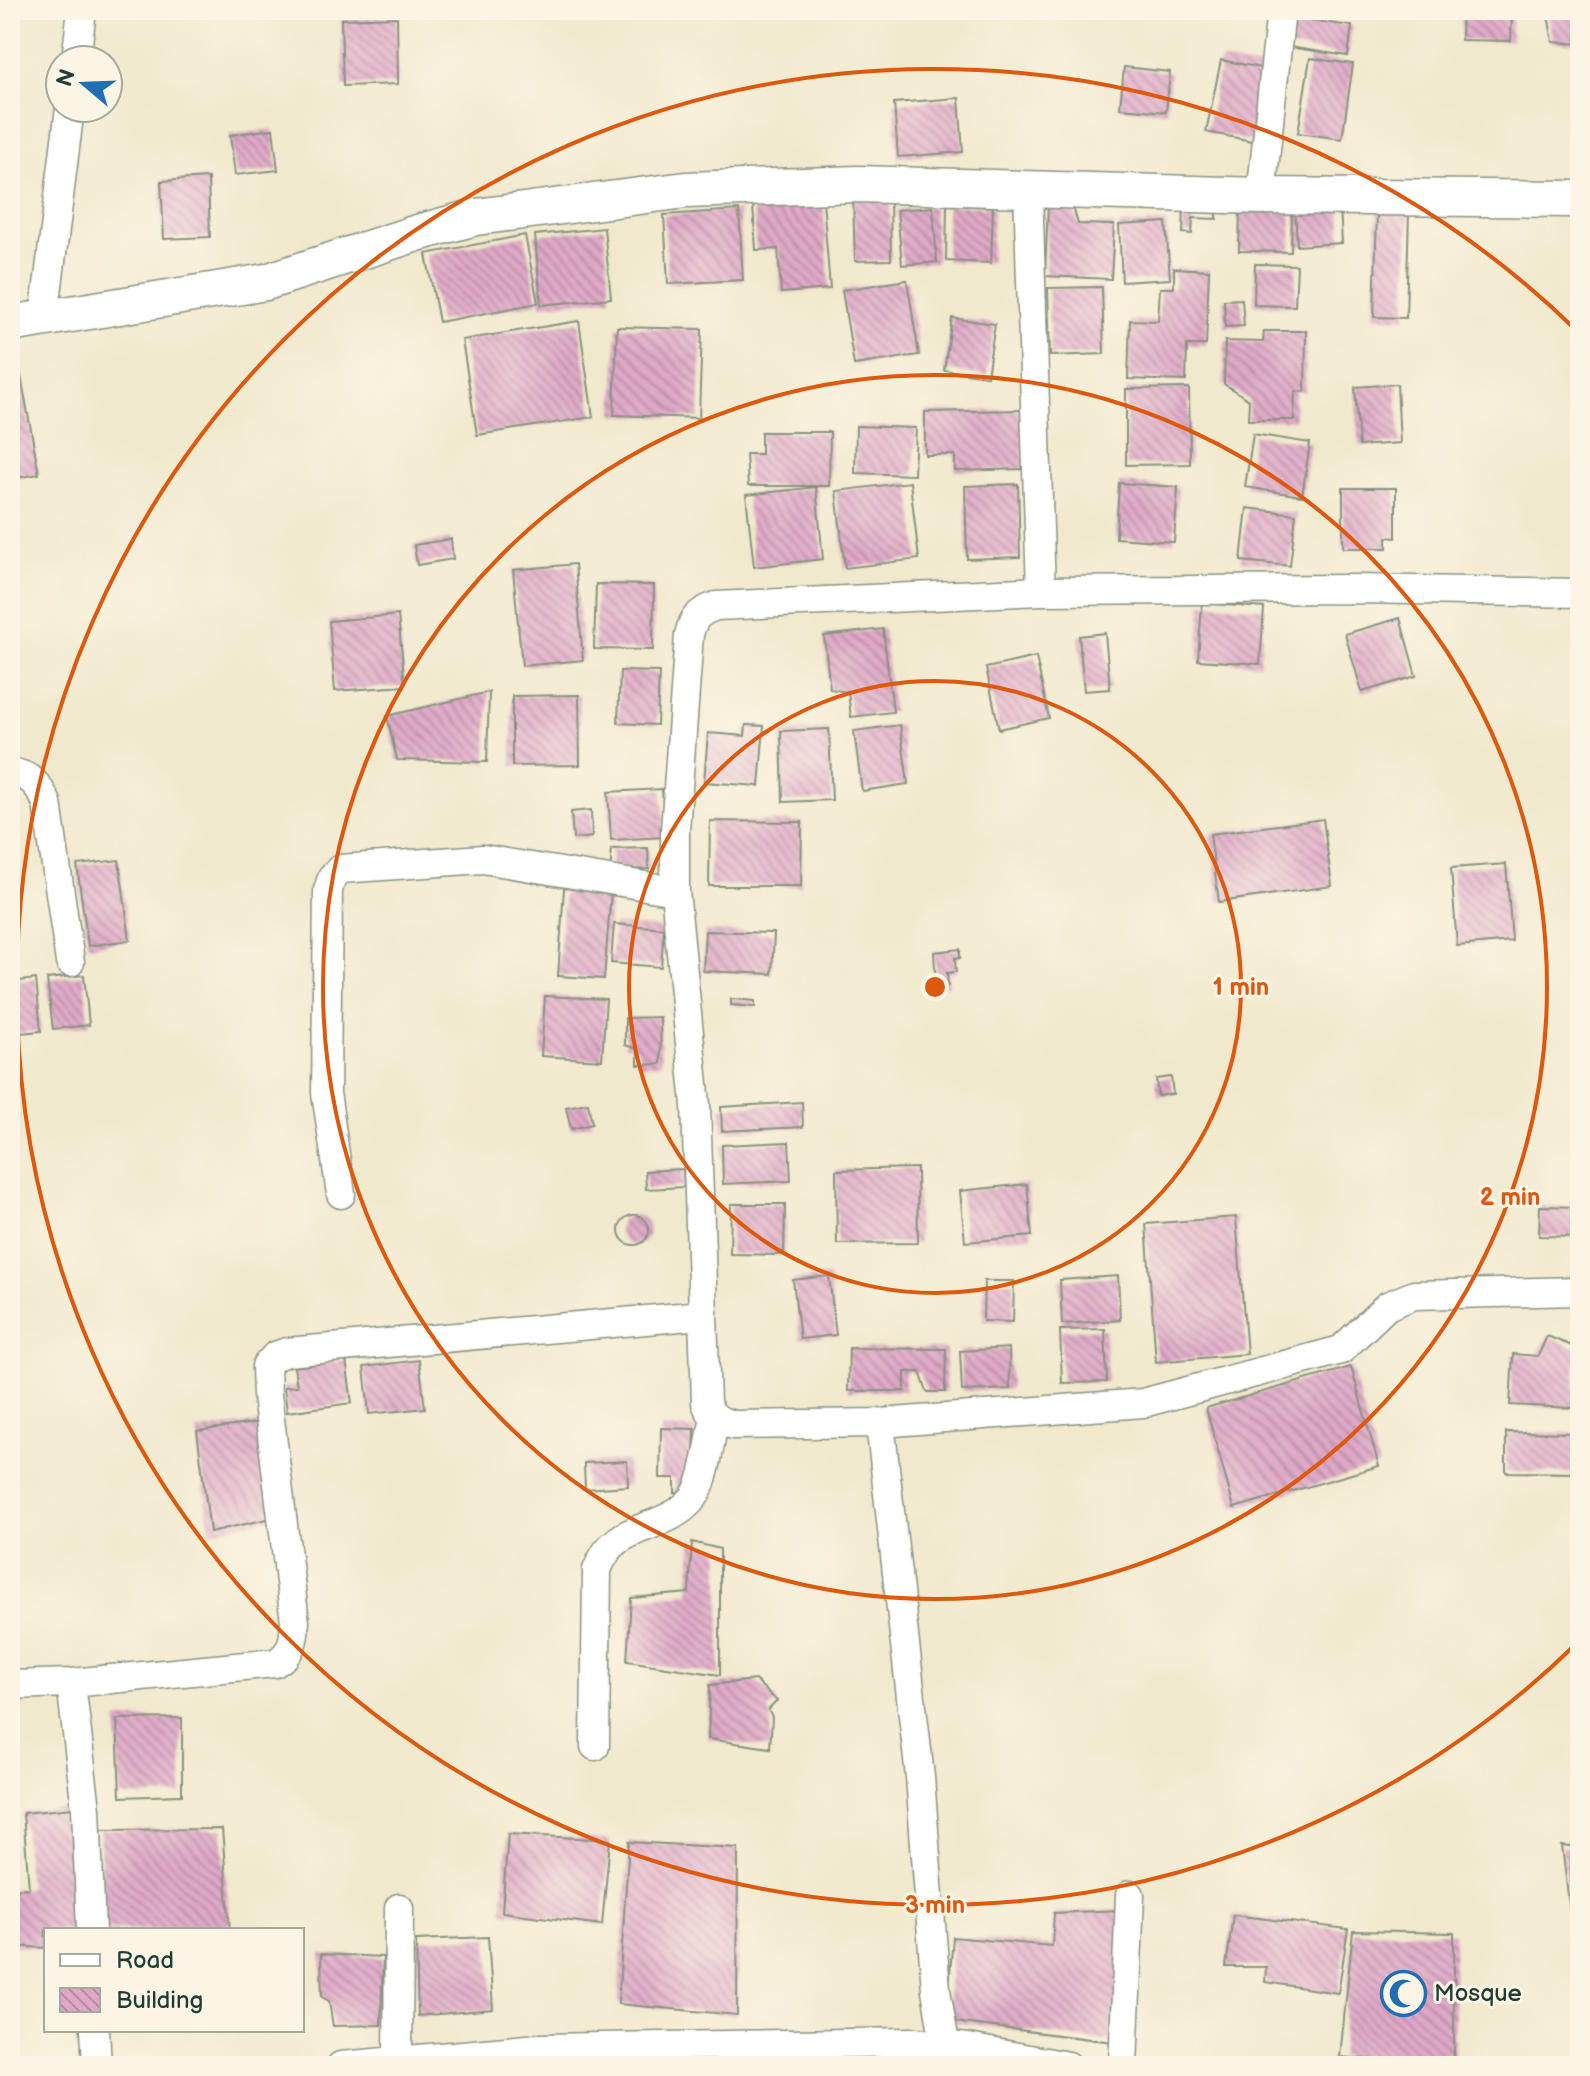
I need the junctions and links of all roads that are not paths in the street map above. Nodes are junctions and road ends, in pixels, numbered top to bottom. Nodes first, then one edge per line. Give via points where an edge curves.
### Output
1 (82, 10) edge
2 (1281, 10) edge
3 (78, 44) edge
4 (67, 124) edge
5 (1028, 188) junction
6 (1261, 196) junction
7 (1580, 199) edge
8 (27, 321) edge
9 (1041, 591) junction
10 (1580, 593) edge
11 (10, 772) edge
12 (675, 891) junction
13 (70, 962) dead end
14 (341, 1194) dead end
15 (1580, 1291) edge
16 (702, 1315) junction
17 (715, 1418) junction
18 (880, 1423) junction
19 (71, 1683) junction
20 (10, 1685) edge
21 (595, 1746) dead end
22 (1130, 1895) dead end
23 (399, 1908) dead end
24 (91, 1928) edge
25 (95, 2032) edge
26 (945, 2044) junction
27 (991, 2059) edge
28 (398, 2063) edge
29 (97, 2066) edge
30 (341, 2066) edge
31 (1068, 2066) edge
32 (1123, 2066) edge

1 - 3 street
2 - 6 street
4 - 8 street
5 - 6 street
5 - 8 street via 858,184 686,190 565,204 461,221 266,282
5 - 9 street
6 - 7 street
9 - 10 street
9 - 12 street via 716,606 701,611 689,635
11 - 13 street via 27,775 47,803
12 - 14 street via 483,859 340,869 328,890 326,1093
12 - 16 street via 696,1105
15 - 18 street via 1414,1295 1387,1306 1341,1350 1143,1403
16 - 17 street via 706,1403
16 - 19 street via 275,1356 266,1366 267,1395 295,1622 292,1648 275,1663
17 - 18 street via 734,1425
17 - 21 street via 696,1495 674,1516 623,1535 603,1552 597,1570
18 - 26 street
19 - 20 street
19 - 24 street via 86,1809
22 - 32 street
23 - 28 street
25 - 29 street
26 - 27 street
26 - 28 street via 608,2045
27 - 31 street
28 - 30 street

